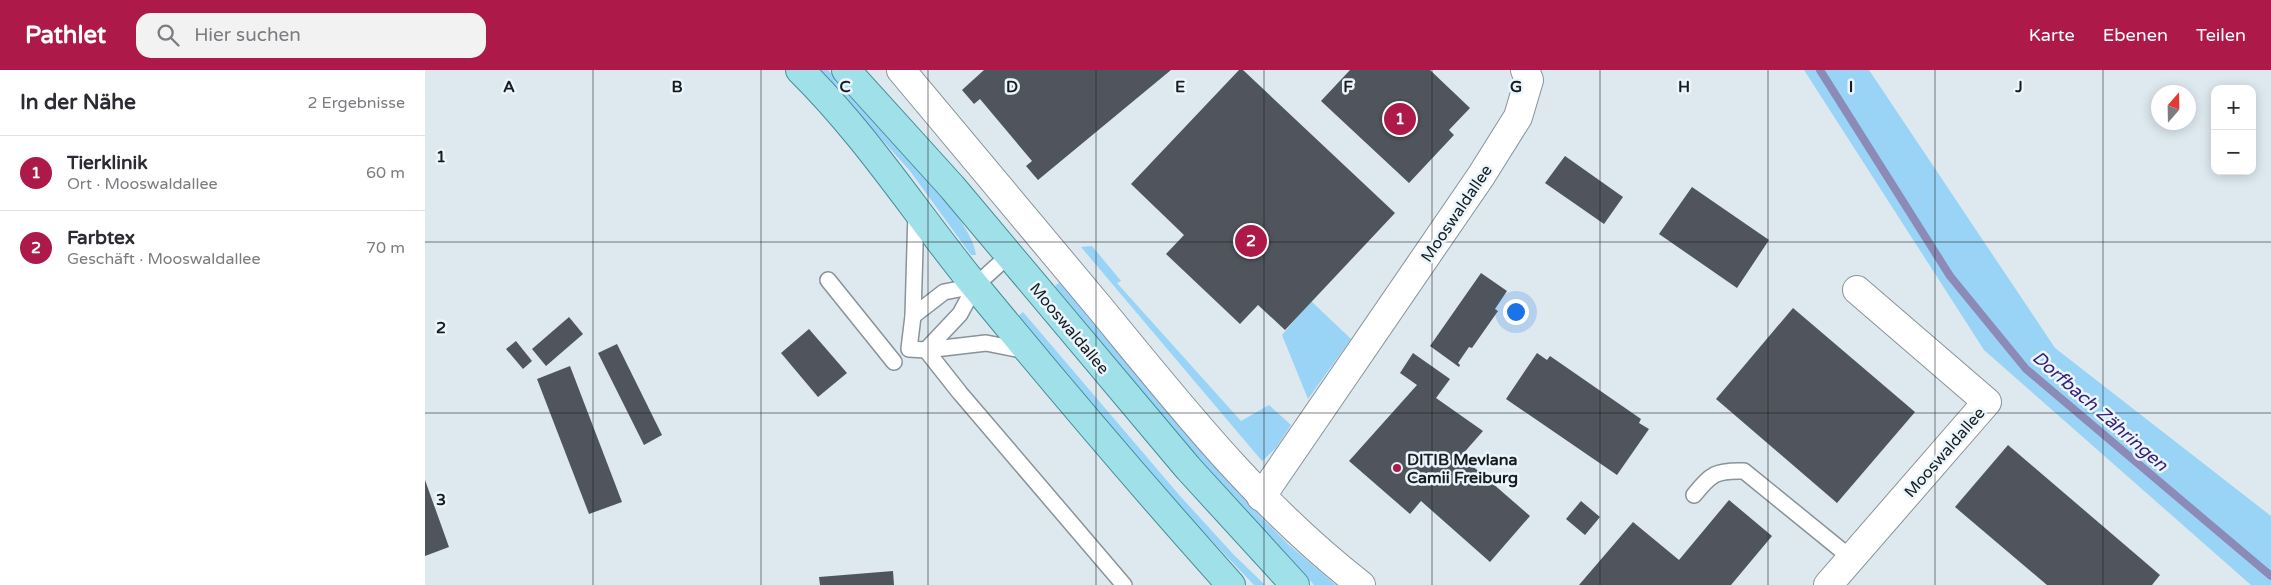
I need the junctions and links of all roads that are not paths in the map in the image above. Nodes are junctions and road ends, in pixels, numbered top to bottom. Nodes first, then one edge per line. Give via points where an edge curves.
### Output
1 (801, 70) edge
2 (846, 70) edge
3 (901, 70) edge
4 (1525, 70) edge
5 (916, 208) junction
6 (1009, 255) junction
7 (828, 280) dead end
8 (975, 286) junction
9 (1857, 290) dead end
10 (913, 316) junction
11 (927, 350) junction
12 (1030, 352) junction
13 (894, 362) dead end
14 (1694, 495) dead end
15 (1261, 497) junction
16 (1851, 558) junction
17 (1124, 585) edge
18 (1231, 585) edge
19 (1295, 585) edge
20 (1361, 585) edge
21 (1828, 585) edge

1 - 5 main road via 867,145
2 - 6 main road, Mooswaldallee
3 - 15 street via 1203,434
4 - 15 street, Mooswaldallee via 1529,80 1518,117
5 - 8 main road
5 - 10 lane
6 - 8 lane
6 - 19 main road, Mooswaldallee via 1188,468
7 - 13 lane
8 - 10 lane via 944,292
8 - 11 lane via 960,314
8 - 12 main road
9 - 16 street, Mooswaldallee via 1987,402
10 - 11 lane via 909,349
11 - 12 lane via 986,344
11 - 17 lane
12 - 18 main road
14 - 16 lane via 1717,472 1744,471
15 - 20 street via 1319,553
16 - 21 street, Mooswaldallee

